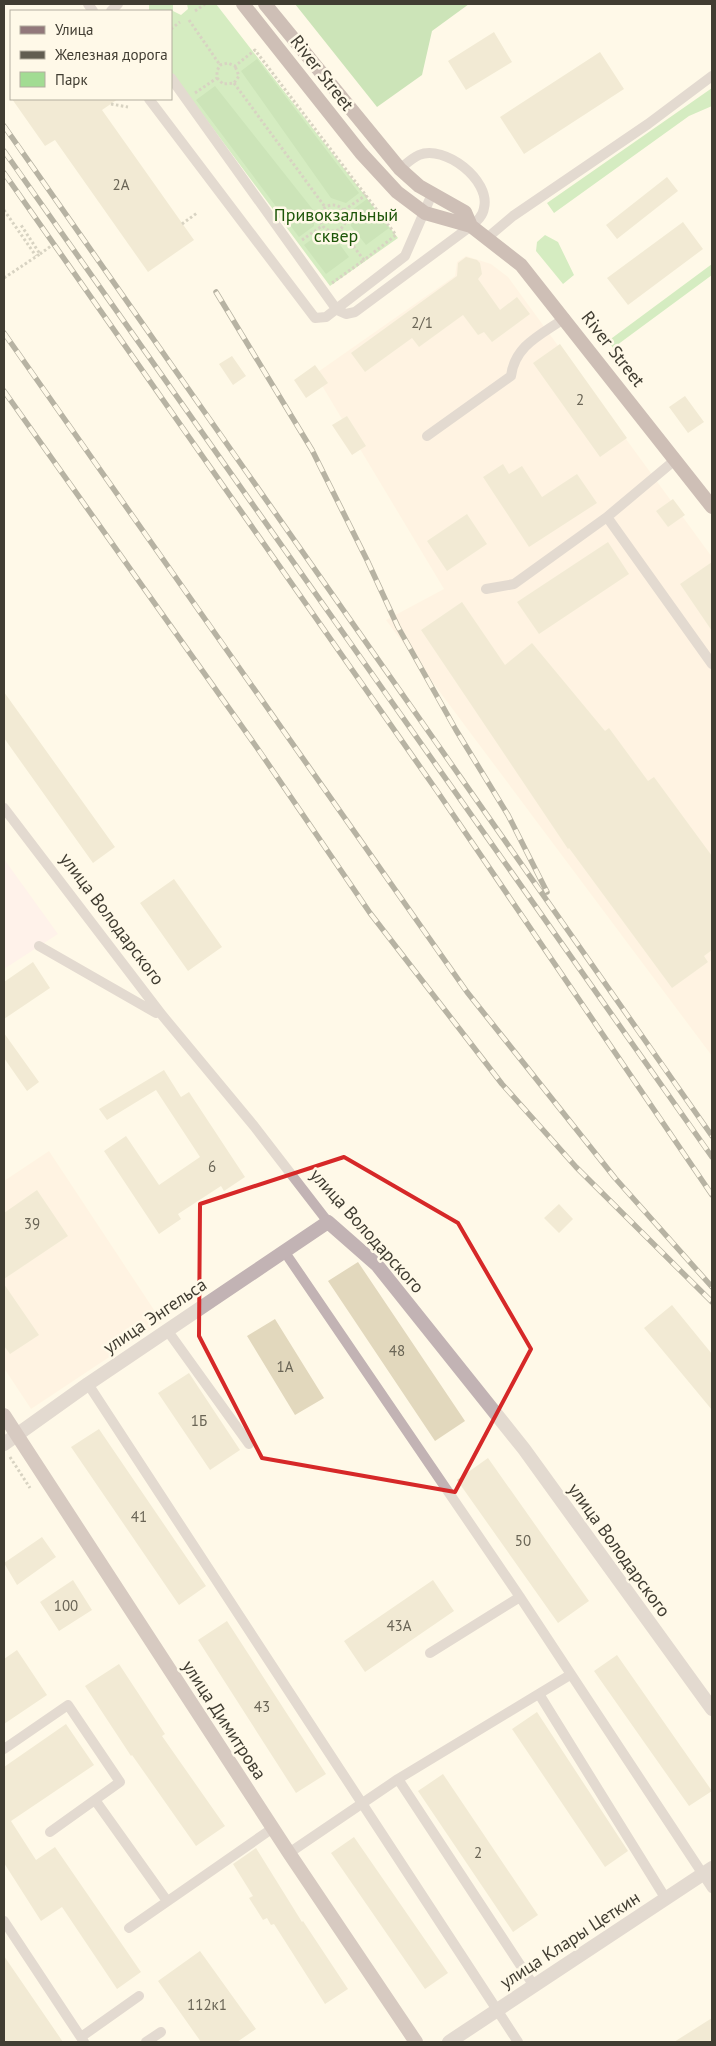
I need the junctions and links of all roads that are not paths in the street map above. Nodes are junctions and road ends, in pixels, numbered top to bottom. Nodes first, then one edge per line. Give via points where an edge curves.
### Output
1 (243, 4) edge
2 (265, 4) edge
3 (712, 76) edge
4 (172, 79) edge
5 (150, 100) edge
6 (400, 169) junction
7 (432, 194) junction
8 (425, 213) junction
9 (471, 226) junction
10 (488, 238) junction
11 (337, 310) junction
12 (564, 318) junction
13 (427, 436) dead end
14 (675, 460) junction
15 (712, 507) edge
16 (607, 516) junction
17 (486, 589) dead end
18 (712, 664) edge
19 (4, 808) edge
20 (39, 946) dead end
21 (162, 1016) junction
22 (328, 1222) junction
23 (284, 1251) junction
24 (167, 1330) junction
25 (88, 1384) junction
26 (4, 1415) edge
27 (17, 1436) junction
28 (249, 1444) dead end
29 (6, 1449) edge
30 (520, 1597) junction
31 (430, 1653) dead end
32 (570, 1676) junction
33 (539, 1694) junction
34 (712, 1709) edge
35 (4, 1750) edge
36 (398, 1780) junction
37 (96, 1800) junction
38 (361, 1804) junction
39 (273, 1828) junction
40 (50, 1832) dead end
41 (289, 1853) junction
42 (708, 1871) edge
43 (712, 1888) edge
44 (666, 1899) junction
45 (167, 1901) junction
46 (4, 1921) edge
47 (129, 1928) dead end
48 (534, 1986) junction
49 (140, 1996) dead end
50 (496, 2011) junction
51 (161, 2032) dead end
52 (83, 2040) edge
53 (146, 2042) edge
54 (416, 2042) edge
55 (449, 2042) edge
56 (518, 2042) edge

1 - 8 main road, River Street via 361,153 397,192
2 - 6 main road, River Street
3 - 10 lane via 513,216
4 - 11 lane
5 - 11 lane via 311,316 323,318
6 - 7 main road, River Street
6 - 9 lane via 419,154 429,153 468,168 479,186 485,206 480,218
7 - 8 lane
7 - 9 main road, River Street via 465,212
8 - 9 main road, River Street
8 - 11 lane via 405,256
9 - 10 main road, River Street
9 - 11 lane via 355,312 346,314
10 - 12 main road, River Street via 521,265
12 - 13 lane via 521,349 513,363 511,376
12 - 14 main road, River Street
14 - 15 main road, River Street
14 - 16 lane
16 - 17 lane via 514,584
16 - 18 lane
19 - 21 lane, улица Володарского
20 - 21 lane
21 - 22 lane, улица Володарского via 254,1126
22 - 23 street, улица Энгельса
22 - 34 street, улица Володарского via 377,1265 524,1449
23 - 24 street, улица Энгельса
23 - 30 lane
24 - 25 street, улица Энгельса
24 - 28 lane
25 - 27 street, улица Энгельса
25 - 38 lane
26 - 27 main road, улица Димитрова
27 - 29 street, улица Энгельса
27 - 39 main road, улица Димитрова
30 - 31 lane
30 - 32 lane
32 - 33 lane
32 - 42 lane
33 - 36 lane
33 - 44 lane
35 - 37 lane via 68,1705 120,1782
36 - 38 lane
36 - 48 lane
37 - 40 lane
37 - 45 lane
38 - 41 lane
38 - 50 lane
39 - 41 main road, улица Димитрова
39 - 45 lane
41 - 54 main road, улица Димитрова
42 - 43 lane
42 - 44 street, улица Клары Цеткин
44 - 48 street, улица Клары Цеткин
45 - 47 lane
46 - 52 lane
48 - 50 street, улица Клары Цеткин
49 - 52 lane
50 - 55 street, улица Клары Цеткин
50 - 56 lane
51 - 53 lane

